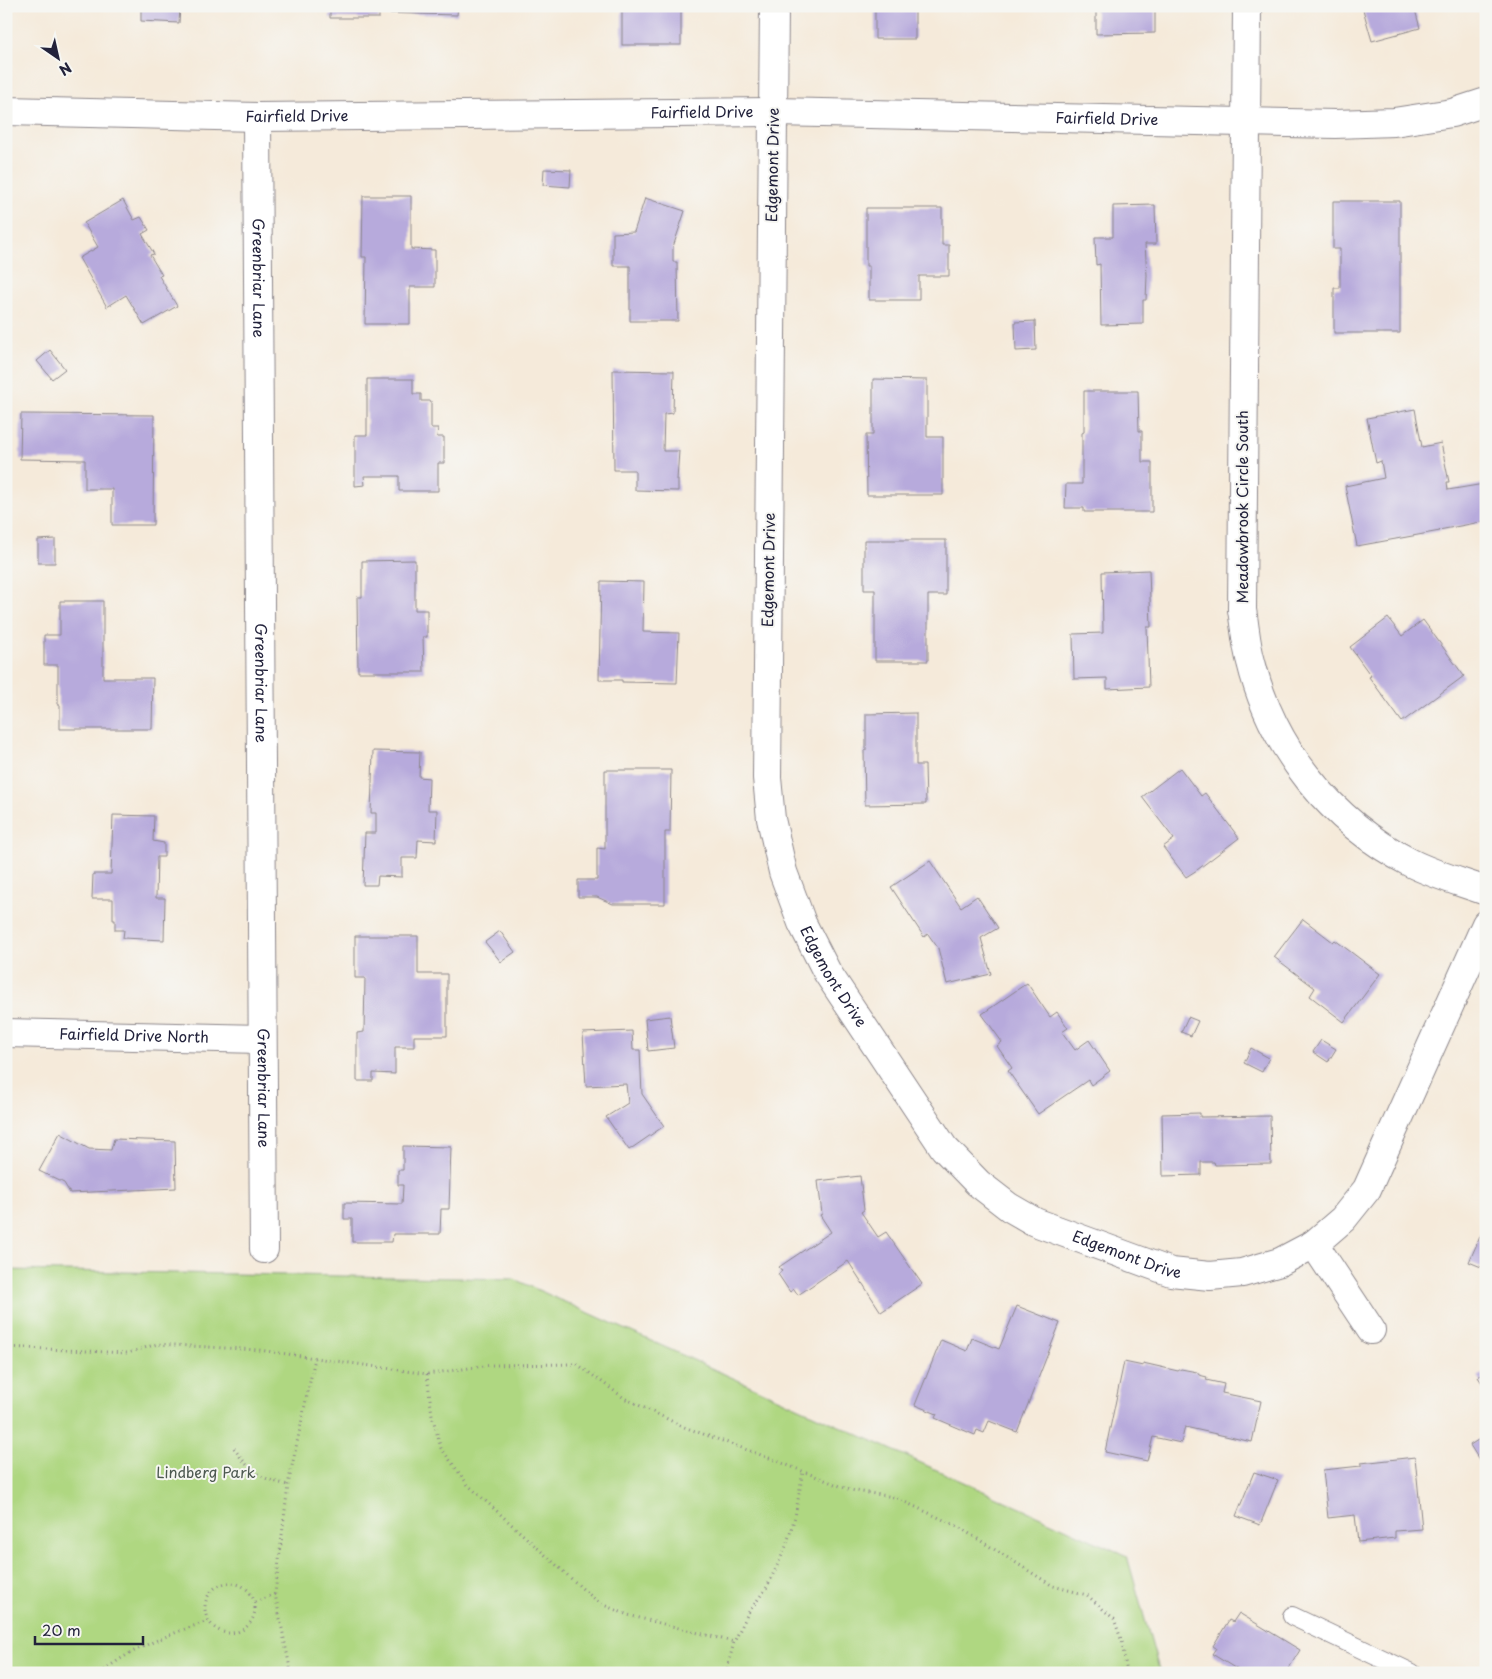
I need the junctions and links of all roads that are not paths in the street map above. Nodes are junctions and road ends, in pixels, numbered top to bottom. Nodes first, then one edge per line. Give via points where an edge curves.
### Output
1 (774, 6) edge
2 (1246, 6) edge
3 (1486, 102) edge
4 (6, 111) edge
5 (774, 112) junction
6 (257, 117) junction
7 (1246, 121) junction
8 (1486, 891) edge
9 (1486, 924) edge
10 (6, 1034) edge
11 (261, 1039) junction
12 (1314, 1244) junction
13 (264, 1249) dead end
14 (1371, 1330) dead end
15 (1292, 1616) dead end
16 (1412, 1673) edge

1 - 5 street, Edgemont Drive
2 - 7 street, Meadowbrook Circle South
3 - 7 street, Fairfield Drive via 1452,113 1394,122
4 - 6 street, Fairfield Drive
5 - 6 street, Fairfield Drive
5 - 7 street, Fairfield Drive
5 - 12 street, Edgemont Drive via 767,778 771,819 783,872 802,924 827,972 944,1148 978,1183 1009,1207 1035,1222 1171,1272 1210,1276 1242,1273 1280,1262
6 - 11 street, Greenbriar Lane
7 - 8 street, Meadowbrook Circle South via 1242,610 1251,662 1268,712 1293,759 1326,800 1366,836 1412,863
9 - 12 street, Edgemont Drive via 1366,1188 1343,1219
10 - 11 street, Fairfield Drive North
11 - 13 street, Greenbriar Lane
12 - 14 street
15 - 16 lane

